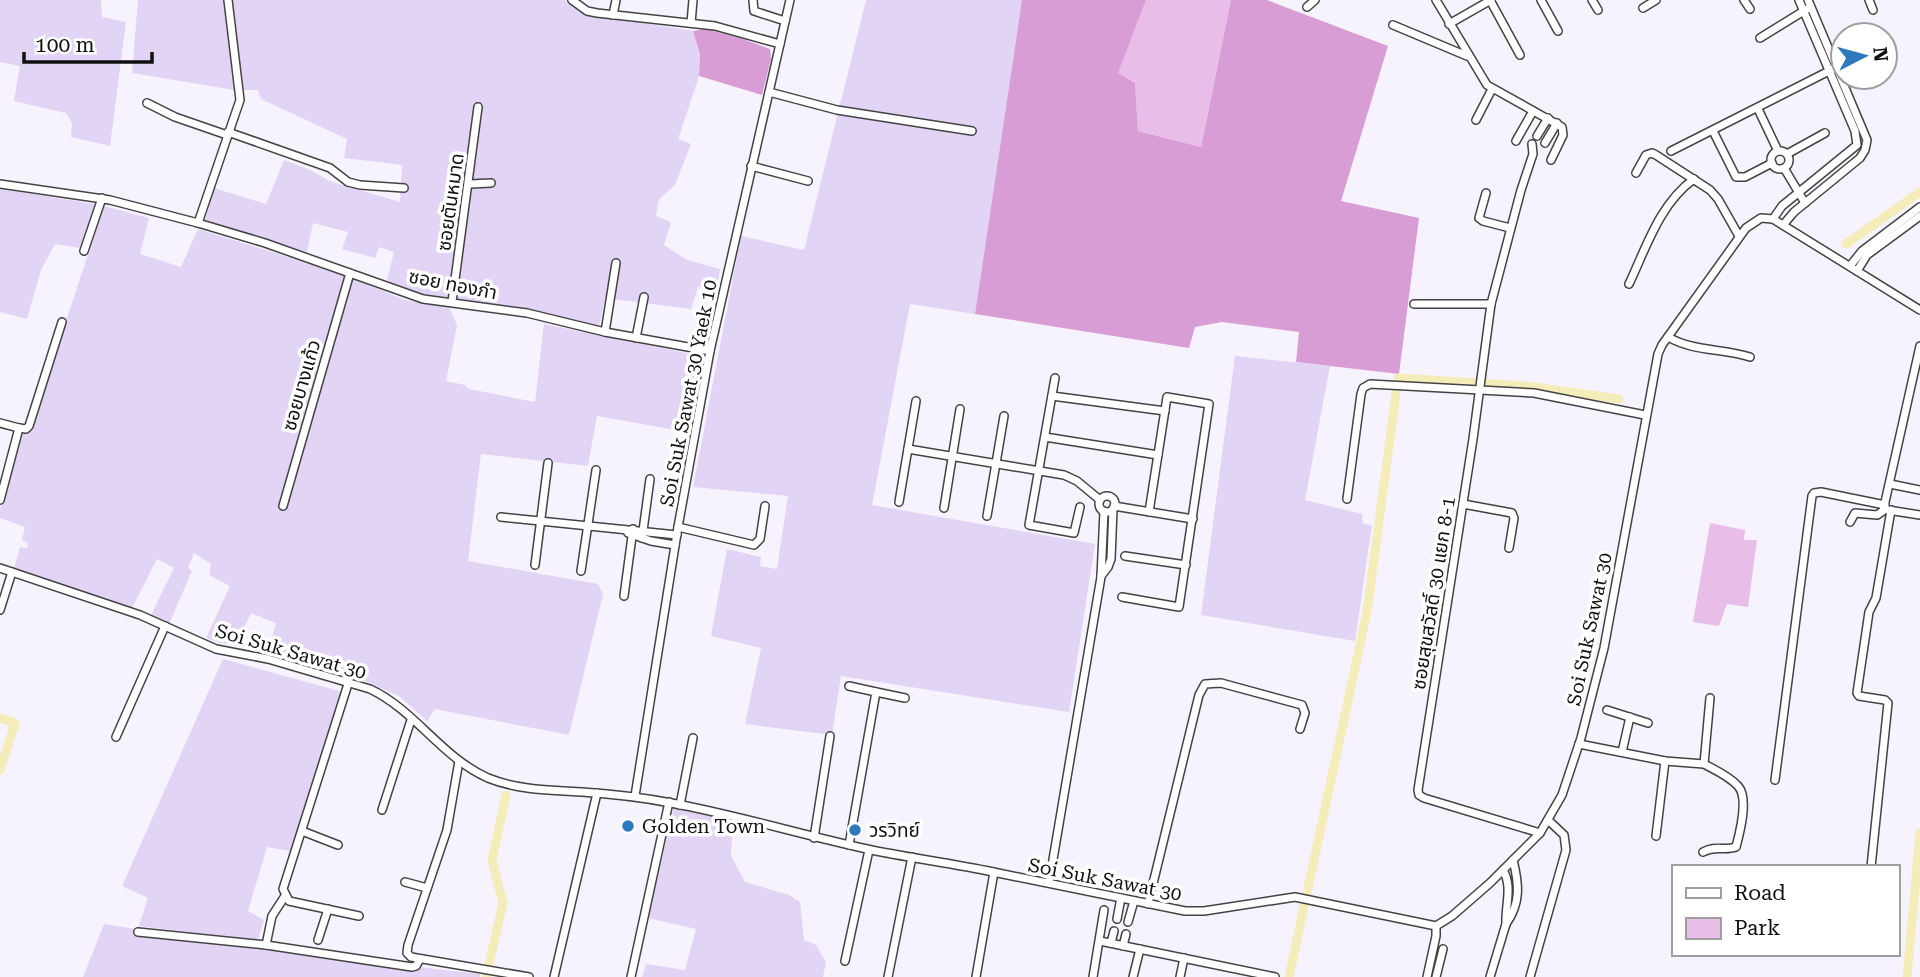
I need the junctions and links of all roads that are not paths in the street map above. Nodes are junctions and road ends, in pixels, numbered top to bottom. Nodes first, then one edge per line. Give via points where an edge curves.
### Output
1 (228, 0) edge
2 (572, 0) edge
3 (616, 0) edge
4 (693, 0) edge
5 (752, 0) edge
6 (790, 0) edge
7 (1315, 0) edge
8 (1436, 0) edge
9 (1490, 0) edge
10 (1541, 0) edge
11 (1592, 0) edge
12 (1656, 0) edge
13 (1744, 0) edge
14 (1799, 0) edge
15 (1869, 0) edge
16 (1807, 6) edge
17 (1307, 7) dead end
18 (1643, 8) dead end
19 (1750, 9) dead end
20 (1598, 10) dead end
21 (1873, 10) dead end
22 (613, 15) junction
23 (785, 20) junction
24 (691, 23) junction
25 (1449, 24) junction
26 (1393, 25) dead end
27 (1558, 31) dead end
28 (1760, 38) dead end
29 (780, 44) junction
30 (1829, 49) edge
31 (1520, 55) dead end
32 (1469, 57) junction
33 (1829, 71) joint
34 (1492, 89) junction
35 (1838, 91) edge
36 (1848, 91) edge
37 (769, 92) junction
38 (147, 103) dead end
39 (478, 107) dead end
40 (1758, 109) junction
41 (1533, 111) junction
42 (1548, 118) junction
43 (1476, 120) dead end
44 (1557, 123) junction
45 (972, 131) dead end
46 (1713, 131) junction
47 (227, 133) junction
48 (1825, 133) dead end
49 (1537, 136) dead end
50 (1516, 141) dead end
51 (1532, 144) dead end
52 (1539, 149) junction
53 (1671, 151) dead end
54 (1778, 151) junction
55 (1787, 154) junction
56 (1551, 160) dead end
57 (1772, 163) junction
58 (751, 166) junction
59 (1784, 168) junction
60 (1636, 173) dead end
61 (1695, 180) junction
62 (808, 181) dead end
63 (491, 183) dead end
64 (0, 184) edge
65 (470, 184) junction
66 (404, 188) dead end
67 (1486, 193) dead end
68 (1798, 193) junction
69 (105, 199) junction
70 (1805, 204) junction
71 (1920, 207) edge
72 (1920, 215) edge
73 (1773, 219) junction
74 (198, 223) junction
75 (1783, 225) junction
76 (1510, 228) junction
77 (1739, 236) junction
78 (84, 251) dead end
79 (616, 263) dead end
80 (1853, 269) junction
81 (350, 272) junction
82 (1629, 284) dead end
83 (643, 297) dead end
84 (452, 302) junction
85 (1414, 304) dead end
86 (1491, 304) junction
87 (1920, 310) edge
88 (62, 322) dead end
89 (605, 332) junction
90 (1668, 337) junction
91 (636, 338) junction
92 (1920, 346) edge
93 (710, 351) junction
94 (1750, 357) dead end
95 (1055, 378) dead end
96 (1481, 384) junction
97 (1052, 396) junction
98 (916, 401) dead end
99 (960, 409) dead end
100 (1165, 411) junction
101 (1645, 415) junction
102 (1004, 416) dead end
103 (0, 422) edge
104 (19, 428) junction
105 (1045, 437) junction
106 (908, 449) junction
107 (1158, 455) junction
108 (953, 456) junction
109 (548, 463) dead end
110 (996, 463) junction
111 (596, 470) dead end
112 (1038, 471) junction
113 (650, 480) dead end
114 (1890, 484) junction
115 (1920, 490) edge
116 (1347, 499) dead end
117 (0, 500) edge
118 (1100, 500) junction
119 (899, 502) dead end
120 (1462, 504) junction
121 (283, 506) dead end
122 (765, 506) dead end
123 (944, 508) dead end
124 (1080, 508) dead end
125 (1887, 508) junction
126 (1110, 509) junction
127 (1149, 512) junction
128 (1920, 515) edge
129 (986, 516) dead end
130 (501, 517) dead end
131 (1193, 519) junction
132 (541, 521) junction
133 (1850, 522) dead end
134 (588, 526) junction
135 (678, 531) junction
136 (630, 532) junction
137 (643, 534) junction
138 (676, 545) junction
139 (1509, 548) dead end
140 (1125, 556) dead end
141 (535, 565) dead end
142 (1186, 565) junction
143 (0, 568) edge
144 (581, 571) dead end
145 (12, 572) junction
146 (624, 596) dead end
147 (1122, 597) dead end
148 (0, 610) edge
149 (165, 626) junction
150 (348, 684) junction
151 (849, 686) dead end
152 (876, 692) junction
153 (905, 698) dead end
154 (1710, 698) dead end
155 (1607, 710) dead end
156 (1630, 717) junction
157 (411, 720) junction
158 (1648, 723) dead end
159 (1300, 729) dead end
160 (831, 736) dead end
161 (116, 737) dead end
162 (693, 738) dead end
163 (1579, 744) junction
164 (1622, 752) junction
165 (460, 761) junction
166 (1665, 761) junction
167 (1704, 764) junction
168 (1775, 780) dead end
169 (597, 793) junction
170 (635, 796) junction
171 (669, 802) junction
172 (680, 804) junction
173 (382, 810) dead end
174 (1548, 820) junction
175 (302, 831) junction
176 (1540, 833) junction
177 (1656, 836) dead end
178 (814, 838) junction
179 (338, 845) dead end
180 (849, 845) junction
181 (869, 850) junction
182 (1703, 852) dead end
183 (912, 858) junction
184 (1513, 860) junction
185 (1871, 865) edge
186 (1503, 870) junction
187 (994, 872) junction
188 (405, 882) dead end
189 (1049, 883) junction
190 (427, 888) junction
191 (285, 896) junction
192 (1121, 898) junction
193 (1134, 901) junction
194 (1148, 904) junction
195 (328, 909) junction
196 (1104, 910) dead end
197 (359, 916) dead end
198 (1117, 919) dead end
199 (1128, 922) dead end
200 (1506, 924) junction
201 (1436, 926) junction
202 (1114, 931) dead end
203 (138, 932) dead end
204 (1126, 934) dead end
205 (318, 940) dead end
206 (1100, 941) junction
207 (1111, 943) junction
208 (266, 945) junction
209 (1123, 946) junction
210 (1140, 949) junction
211 (1443, 949) dead end
212 (1184, 958) junction
213 (420, 959) junction
214 (845, 961) dead end
215 (1234, 968) junction
216 (1439, 976) edge
217 (529, 977) edge
218 (554, 977) edge
219 (631, 977) edge
220 (888, 977) edge
221 (976, 977) edge
222 (1093, 977) edge
223 (1133, 977) edge
224 (1180, 977) edge
225 (1231, 977) edge
226 (1275, 977) edge
227 (1427, 977) edge
228 (1490, 977) edge
229 (1530, 977) edge

1 - 47 street via 240,100
2 - 22 street via 587,11
3 - 22 street
4 - 24 street
5 - 23 street via 754,11
6 - 23 street, Soi Suk Sawat 30 Yaek 10
7 - 17 street
8 - 25 street
9 - 25 street
9 - 31 street
10 - 27 street
11 - 20 street
12 - 18 street
13 - 19 street
14 - 16 street
15 - 21 street
16 - 28 street
16 - 30 street
16 - 33 street
22 - 24 street
23 - 29 street, Soi Suk Sawat 30 Yaek 10
24 - 29 street
25 - 32 street
26 - 32 street
29 - 37 street, Soi Suk Sawat 30 Yaek 10
32 - 34 street
33 - 40 street
34 - 41 street
34 - 43 street
35 - 68 street via 1857,145
36 - 70 street via 1865,131 1865,150
37 - 45 street via 837,110
37 - 58 street, Soi Suk Sawat 30 Yaek 10
38 - 47 street
39 - 65 street, ซอยตันหมาด
40 - 46 street
40 - 54 street
41 - 42 street
41 - 50 street
42 - 44 street
42 - 49 street
44 - 52 street
44 - 56 street via 1563,135
46 - 53 street
46 - 57 street via 1736,177
47 - 66 street via 330,168 348,182
47 - 74 street
48 - 55 street
51 - 52 street
52 - 76 street, ซอยสุขสวัสดิ์ 30 แยก 8-1
54 - 55 street
54 - 57 street
55 - 59 street
57 - 59 street
58 - 62 street
58 - 93 street, Soi Suk Sawat 30 Yaek 10
59 - 68 street
60 - 61 street via 1652,153
61 - 77 street via 1718,199
61 - 82 street via 1666,207
63 - 65 street
64 - 69 street, ซอย ทองภํา
65 - 84 street, ซอยตันหมาด
67 - 76 street via 1479,218
68 - 70 street
68 - 73 street
69 - 74 street, ซอย ทองภํา
69 - 78 street
70 - 75 street
71 - 80 street via 1862,251
72 - 80 street
73 - 75 street
73 - 77 street, Soi Suk Sawat 30 via 1757,219
74 - 81 street, ซอย ทองภํา
75 - 80 street
76 - 86 street, ซอยสุขสวัสดิ์ 30 แยก 8-1
77 - 90 street, Soi Suk Sawat 30
79 - 89 street
80 - 87 street
81 - 84 street, ซอย ทองภํา via 413,296
81 - 121 street, ซอยบางแก้ว
83 - 91 street
84 - 89 street, ซอย ทองภํา via 527,313
85 - 86 street
86 - 96 street, ซอยสุขสวัสดิ์ 30 แยก 8-1
88 - 104 street via 29,426
89 - 91 street, ซอย ทองภํา
90 - 94 street via 1684,346
90 - 101 street, Soi Suk Sawat 30 via 1658,354
91 - 93 street, ซอย ทองภํา
92 - 114 street
93 - 135 street, Soi Suk Sawat 30 Yaek 10
95 - 97 street
96 - 101 street
96 - 116 street via 1370,384 1363,388
96 - 120 street, ซอยสุขสวัสดิ์ 30 แยก 8-1
97 - 100 street
97 - 105 street
98 - 106 street
99 - 108 street
100 - 107 street
100 - 131 street via 1167,397 1209,404
101 - 163 street, Soi Suk Sawat 30 via 1606,637
102 - 110 street
103 - 104 street
104 - 117 street
105 - 107 street
105 - 112 street
106 - 108 street
106 - 119 street
107 - 127 street
108 - 110 street
108 - 123 street
109 - 132 street
110 - 112 street
110 - 129 street
111 - 134 street
112 - 118 street via 1072,478
112 - 124 street via 1029,525 1074,533
113 - 137 street
114 - 115 street
114 - 125 street
118 - 126 street via 1099,507
118 - 126 street via 1108,496 1113,500
120 - 139 street via 1511,513
120 - 176 street, ซอยสุขสวัสดิ์ 30 แยก 8-1 via 1419,795
122 - 135 street via 760,539 754,545
125 - 128 street
125 - 133 street via 1877,515 1855,513
125 - 168 street via 1821,492 1812,496
125 - 185 street via 1876,598 1869,612 1857,693 1888,703
126 - 127 street
126 - 189 street via 1111,559 1101,577
127 - 131 street
130 - 132 street
131 - 142 street
132 - 134 street
132 - 141 street
134 - 136 street
134 - 144 street
135 - 137 street
135 - 138 street, Soi Suk Sawat 30 Yaek 10
136 - 137 street
136 - 146 street
137 - 138 street
138 - 170 street, Soi Suk Sawat 30 Yaek 10
140 - 142 street
142 - 147 street via 1180,607
143 - 145 street, Soi Suk Sawat 30
145 - 148 street
145 - 149 street, Soi Suk Sawat 30
149 - 150 street, Soi Suk Sawat 30 via 216,649 268,659
149 - 161 street
150 - 157 street, Soi Suk Sawat 30 via 384,695
150 - 175 street
151 - 152 street
152 - 153 street
152 - 180 street
154 - 167 street
155 - 156 street
156 - 158 street
156 - 164 street
157 - 165 street, Soi Suk Sawat 30
157 - 173 street
159 - 194 street via 1305,713 1302,705 1221,682 1205,684
160 - 178 street
162 - 172 street
163 - 164 street
163 - 174 street, Soi Suk Sawat 30 via 1562,795
164 - 166 street
165 - 169 street, Soi Suk Sawat 30 via 490,778 525,789
165 - 190 street via 447,830
166 - 167 street
166 - 177 street
167 - 182 street via 1737,786 1743,802 1736,847
169 - 170 street, Soi Suk Sawat 30
169 - 218 street
170 - 171 street, Soi Suk Sawat 30
171 - 172 street, Soi Suk Sawat 30
171 - 219 street
172 - 178 street, Soi Suk Sawat 30
174 - 176 street, Soi Suk Sawat 30
174 - 229 street via 1564,835 1566,850
175 - 179 street
175 - 191 street via 283,889
176 - 184 street, Soi Suk Sawat 30
178 - 180 street, Soi Suk Sawat 30
180 - 181 street, Soi Suk Sawat 30
181 - 183 street, Soi Suk Sawat 30
181 - 214 street
183 - 187 street, Soi Suk Sawat 30
183 - 220 street
184 - 186 street, Soi Suk Sawat 30
184 - 200 street via 1518,892
186 - 200 street via 1509,884
186 - 201 street, Soi Suk Sawat 30
187 - 189 street, Soi Suk Sawat 30
187 - 221 street
188 - 190 street
189 - 192 street, Soi Suk Sawat 30
190 - 213 street via 407,953
191 - 195 street via 289,901
191 - 208 street via 272,916
192 - 193 street, Soi Suk Sawat 30
192 - 198 street
193 - 194 street, Soi Suk Sawat 30
193 - 199 street
194 - 201 street, Soi Suk Sawat 30 via 1195,911 1295,897
195 - 197 street
195 - 205 street
196 - 206 street
200 - 228 street
201 - 227 street
202 - 207 street
203 - 208 street
204 - 209 street
206 - 207 street
206 - 222 street
207 - 209 street
208 - 213 street via 412,967
209 - 210 street
210 - 212 street
210 - 223 street
211 - 216 street
212 - 215 street
212 - 224 street
213 - 217 street
215 - 225 street
215 - 226 street

